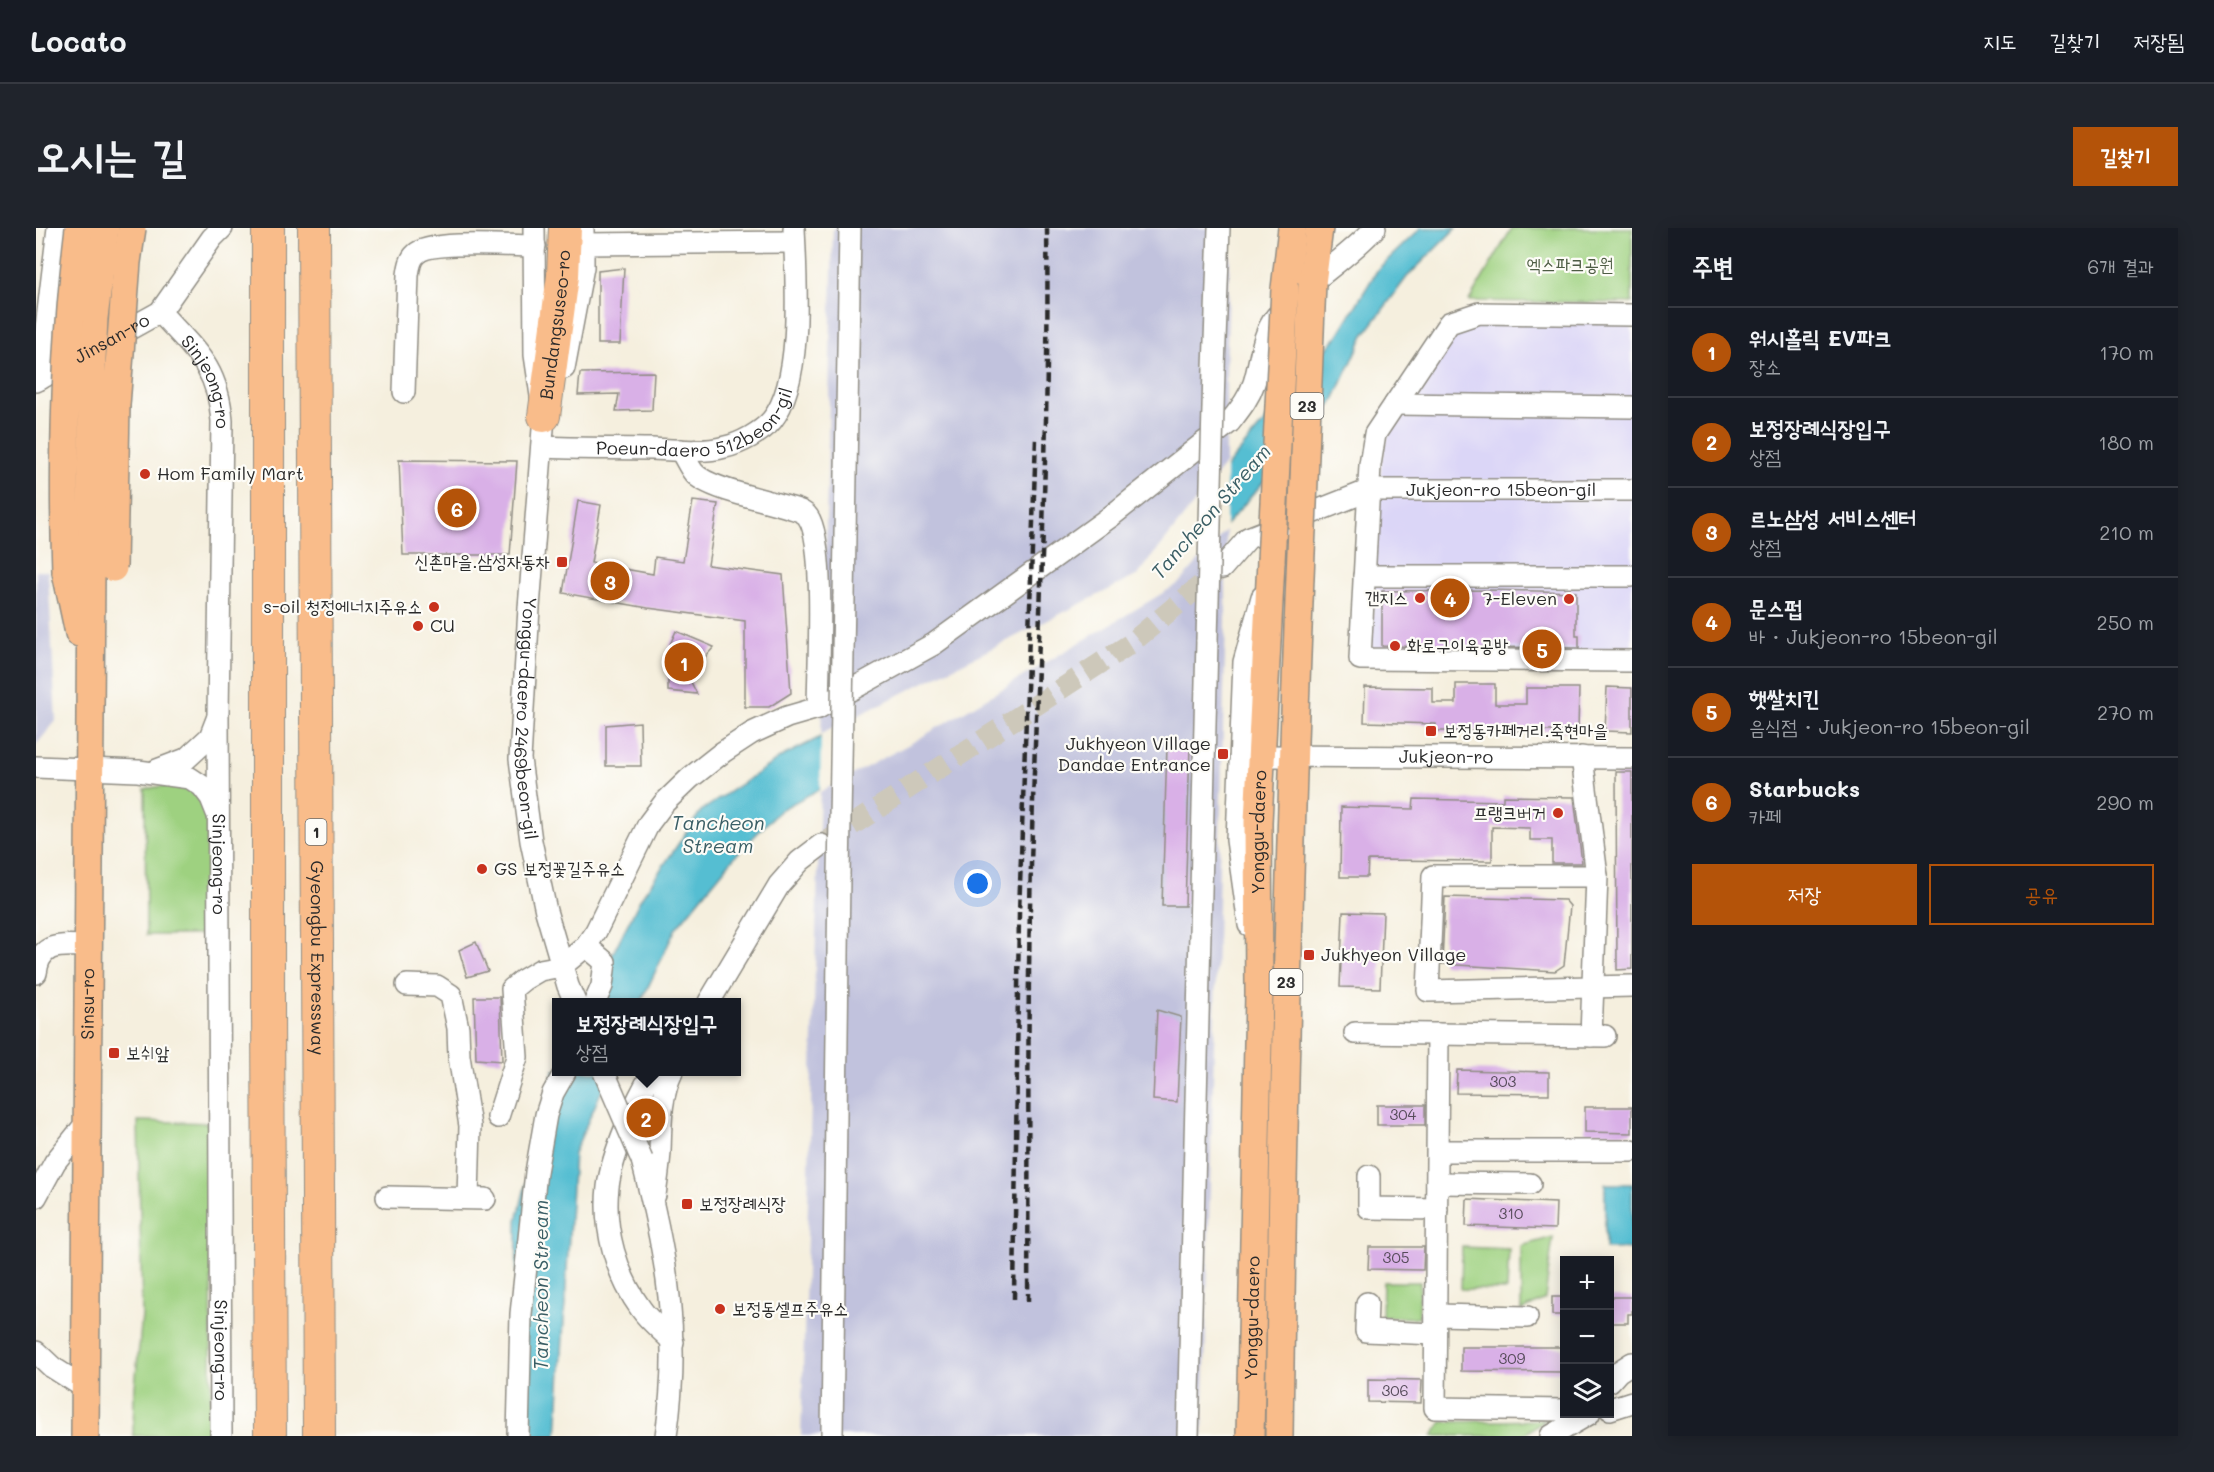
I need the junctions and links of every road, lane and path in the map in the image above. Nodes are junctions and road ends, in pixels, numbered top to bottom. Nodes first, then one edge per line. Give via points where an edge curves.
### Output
1 (58, 228) edge
2 (78, 228) edge
3 (105, 228) edge
4 (132, 228) edge
5 (222, 228) edge
6 (314, 228) edge
7 (850, 228) edge
8 (1219, 228) edge
9 (1292, 228) edge
10 (1319, 228) edge
11 (1375, 228) edge
12 (577, 233) edge
13 (538, 234) edge
14 (268, 235) edge
15 (794, 235) edge
16 (160, 312) junction
17 (1632, 315) edge
18 (38, 380) edge
19 (404, 392) dead end
20 (1395, 404) junction
21 (1632, 407) edge
22 (544, 416) junction
23 (542, 447) junction
24 (680, 450) junction
25 (1370, 490) junction
26 (1632, 490) edge
27 (1271, 561) junction
28 (1222, 568) tunnel mouth
29 (90, 570) junction
30 (1364, 576) junction
31 (1632, 576) edge
32 (1632, 661) edge
33 (818, 708) junction
34 (218, 716) junction
35 (1262, 756) junction
36 (1292, 756) junction
37 (1582, 757) junction
38 (1632, 758) edge
39 (36, 767) edge
40 (88, 769) junction
41 (148, 772) junction
42 (218, 818) junction
43 (821, 844) tunnel mouth
44 (1597, 876) junction
45 (88, 946) junction
46 (586, 946) junction
47 (36, 973) edge
48 (407, 985) dead end
49 (568, 985) edge
50 (1632, 986) edge
51 (1592, 987) junction
52 (1259, 993) junction
53 (597, 998) edge
54 (711, 998) edge
55 (1355, 1034) dead end
56 (1438, 1034) junction
57 (563, 1076) edge
58 (606, 1076) edge
59 (650, 1076) edge
60 (670, 1076) edge
61 (498, 1117) dead end
62 (87, 1122) junction
63 (1438, 1151) junction
64 (1632, 1151) edge
65 (1369, 1176) dead end
66 (1437, 1183) junction
67 (1530, 1184) dead end
68 (36, 1197) edge
69 (387, 1197) dead end
70 (653, 1205) junction
71 (1437, 1209) junction
72 (1367, 1303) dead end
73 (1527, 1317) dead end
74 (1436, 1324) junction
75 (673, 1342) junction
76 (36, 1352) edge
77 (1632, 1364) edge
78 (1614, 1376) edge
79 (85, 1388) junction
80 (1632, 1402) edge
81 (1614, 1408) edge
82 (1560, 1410) edge
83 (1581, 1418) edge
84 (85, 1436) edge
85 (221, 1436) edge
86 (270, 1436) edge
87 (319, 1436) edge
88 (518, 1436) edge
89 (666, 1436) edge
90 (832, 1436) edge
91 (1188, 1436) edge
92 (1250, 1436) edge
93 (1279, 1436) edge
94 (1551, 1436) edge

1 - 18 street
2 - 29 main road, bridge via 65,376 64,515
3 - 29 main road, bridge via 92,358
4 - 29 main road, bridge via 116,405
5 - 16 street, Jinsan-ro
6 - 87 highway, Gyeongbu Expressway / 1
7 - 90 street, bridge
8 - 91 street, bridge
9 - 27 main road, Yonggu-daero / 23, bridge via 1285,289
10 - 36 main road, Yonggu-daero / 23, bridge via 1312,283
11 - 33 street via 1275,318 1246,402 1230,422 1110,518 934,644
12 - 15 street
12 - 22 highway, Bundangsuseo-ro via 564,276
13 - 19 street via 441,245 415,254 408,275
13 - 22 highway, Bundangsuseo-ro
14 - 86 highway
15 - 24 street, Poeun-daero 512beon-gil via 793,356 784,398 771,421 752,435 725,448
16 - 18 street, Jinsan-ro
16 - 34 street, Sinjeong-ro via 204,362 221,399
17 - 20 street via 1479,314 1449,323
20 - 21 street
20 - 25 street via 1375,434
22 - 23 street, Yonggu-daero 2469beon-gil
23 - 24 street, Poeun-daero 512beon-gil
23 - 49 street, Yonggu-daero 2469beon-gil via 520,759 531,841
24 - 33 street via 695,475 714,485 808,517 814,530 818,572
25 - 26 street, Jukjeon-ro 15beon-gil
25 - 28 street via 1248,538
25 - 30 street
27 - 35 main road, Yonggu-daero / 23
27 - 52 street via 1244,662 1237,840
29 - 40 main road, Sinsu-ro
30 - 31 street
30 - 32 street via 1360,659
33 - 46 street via 752,733 714,758 664,803 649,823
34 - 41 street via 210,737 186,759
34 - 42 street, Sinjeong-ro
35 - 36 street, Jukjeon-ro
35 - 52 main road, Yonggu-daero / 23 via 1258,822
36 - 37 street, Jukjeon-ro
36 - 93 main road, Yonggu-daero / 23
37 - 38 street, Jukjeon-ro
37 - 44 street
39 - 40 street
40 - 41 street
40 - 45 main road, Sinsu-ro
41 - 42 street via 190,778 211,798
42 - 85 street, Sinjeong-ro
43 - 54 street via 779,885
44 - 51 street
44 - 51 street via 1434,876 1428,991
45 - 47 street via 51,946 40,955
45 - 62 main road, Sinsu-ro
46 - 49 street
46 - 53 street via 605,962
48 - 69 street via 436,986 451,995 477,1198
49 - 61 street via 540,970 512,989 517,1057
50 - 51 street
51 - 56 street via 1598,1036
52 - 92 main road, Yonggu-daero / 23
55 - 56 street
56 - 63 street
57 - 88 street via 546,1115 536,1172 521,1314
58 - 70 street, bridge via 642,1160
59 - 75 street via 612,1169 608,1212 614,1251 626,1282 649,1320
60 - 70 street via 661,1110
62 - 68 street via 55,1162
62 - 79 main road, Sinsu-ro
63 - 64 street
63 - 66 street
65 - 71 street via 1369,1208
66 - 67 street
66 - 71 street
70 - 75 street via 667,1276
71 - 74 street
72 - 74 street via 1366,1331
73 - 74 street
74 - 82 street via 1435,1408
75 - 89 street
76 - 79 street
77 - 78 street
79 - 84 main road, Sinsu-ro
80 - 81 street
83 - 94 street

